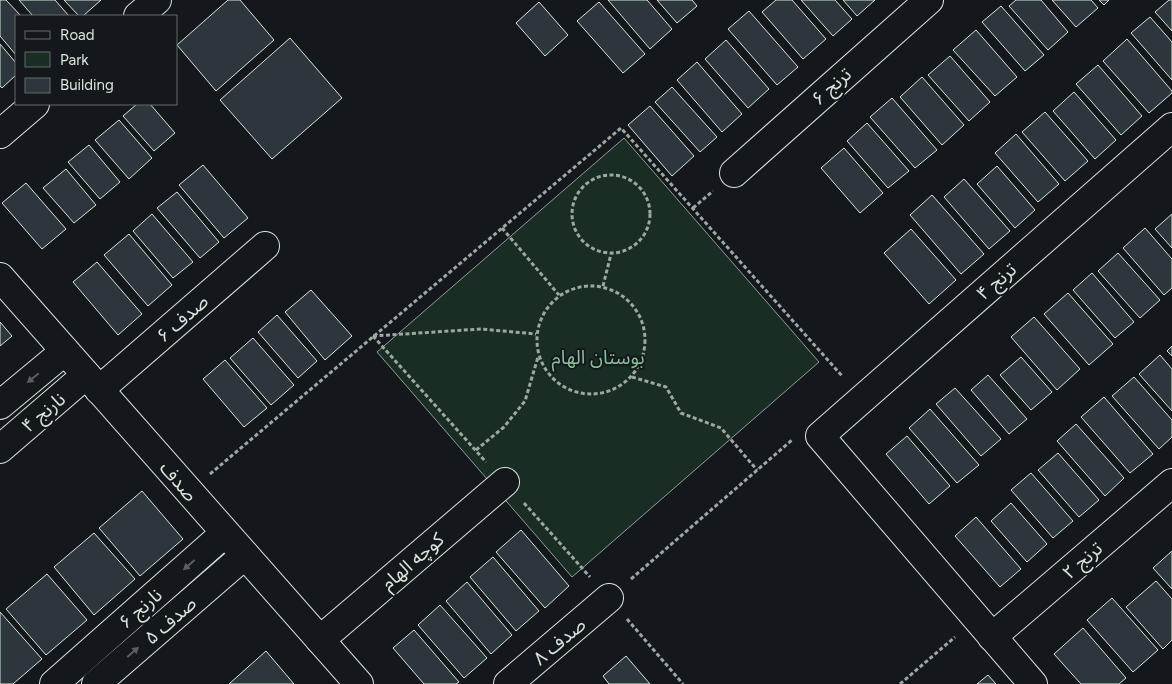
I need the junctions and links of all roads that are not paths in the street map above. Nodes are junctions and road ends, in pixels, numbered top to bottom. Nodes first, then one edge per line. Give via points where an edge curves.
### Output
1 (157, 0) edge
2 (929, 0) edge
3 (139, 15) edge
4 (34, 105) edge
5 (1172, 127) edge
6 (0, 134) edge
7 (734, 173) dead end
8 (265, 246) dead end
9 (0, 277) edge
10 (65, 351) junction
11 (93, 382) junction
12 (0, 405) edge
13 (0, 449) edge
14 (505, 482) road end
15 (1172, 482) edge
16 (225, 533) junction
17 (245, 555) junction
18 (609, 598) road end
19 (984, 628) junction
20 (320, 640) junction
21 (54, 684) edge
22 (96, 684) edge
23 (359, 684) edge
24 (508, 684) edge
25 (1032, 684) edge

1 - 3 street
2 - 7 street, ترنج ۶
4 - 6 street
5 - 19 street, ترنج ۴ via 820,436
8 - 11 street, صدف ۶
9 - 10 street, صدف
10 - 11 street, صدف
10 -> 12 street
11 - 13 street, نارنج ۴
11 - 16 street, صدف
14 - 20 street, کوچه الهام
15 - 19 street, ترنج ۲
16 - 17 street, صدف
16 -> 21 street, نارنج ۶
17 - 20 street, صدف
22 -> 17 street, صدف ۵
18 - 24 street, صدف ۸
19 - 25 street
20 - 23 street, صدف

